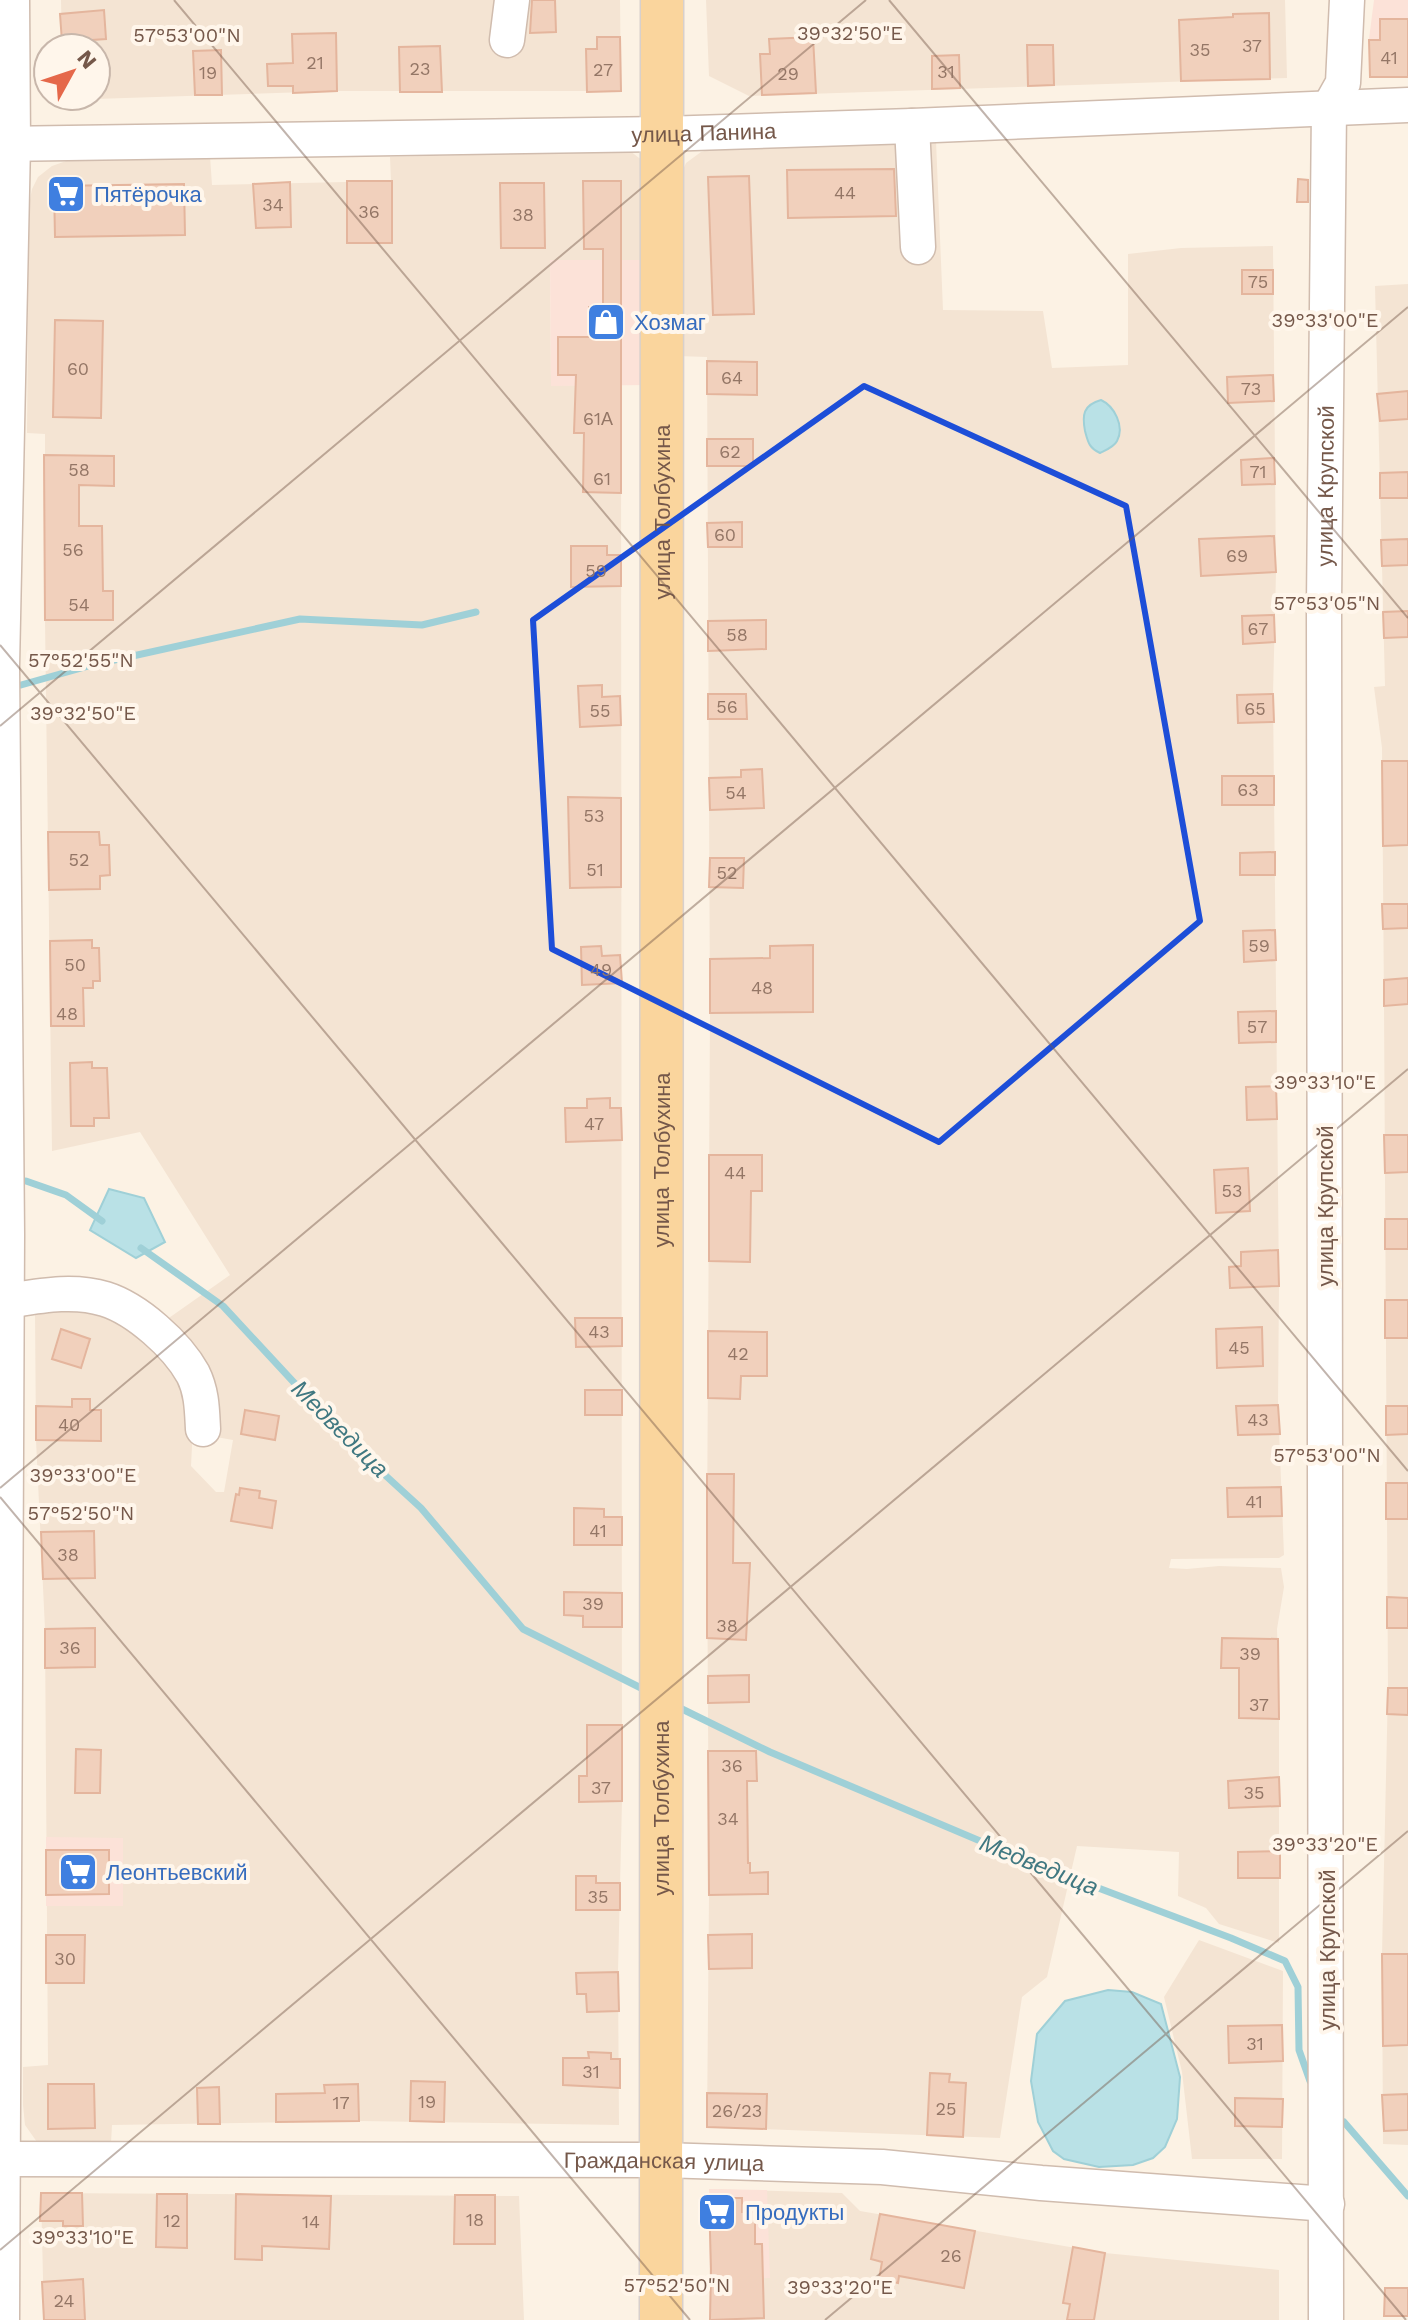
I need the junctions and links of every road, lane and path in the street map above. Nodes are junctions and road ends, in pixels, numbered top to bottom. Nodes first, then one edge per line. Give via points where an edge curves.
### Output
1 (12, 0) edge
2 (512, 0) edge
3 (662, 0) edge
4 (1347, 0) edge
5 (507, 40) dead end
6 (1408, 105) edge
7 (1329, 108) junction
8 (912, 126) junction
9 (663, 134) junction
10 (7, 143) edge
11 (918, 247) dead end
12 (1, 667) edge
13 (4, 1237) edge
14 (7, 1301) junction
15 (203, 1429) dead end
16 (1, 2159) edge
17 (662, 2160) junction
18 (1327, 2204) junction
19 (2, 2320) edge
20 (661, 2320) edge
21 (1326, 2320) edge

1 - 10 street
2 - 5 street
3 - 9 main road, улица Толбухина
4 - 7 street, улица Крупской via 1343,83
6 - 7 street, улица Панина
7 - 8 street, улица Панина
7 - 18 street, улица Крупской via 1324,604
8 - 9 street, улица Панина
8 - 11 street
9 - 10 street, улица Панина
9 - 17 main road, улица Толбухина
10 - 12 street
12 - 13 street
13 - 14 street
14 - 15 street via 59,1293 105,1299 143,1318 192,1374 202,1402
14 - 16 street
16 - 17 street, Гражданская улица
16 - 19 street
17 - 18 street, Гражданская улица via 882,2167
17 - 20 main road, улица Толбухина
18 - 21 street, улица Крупской

